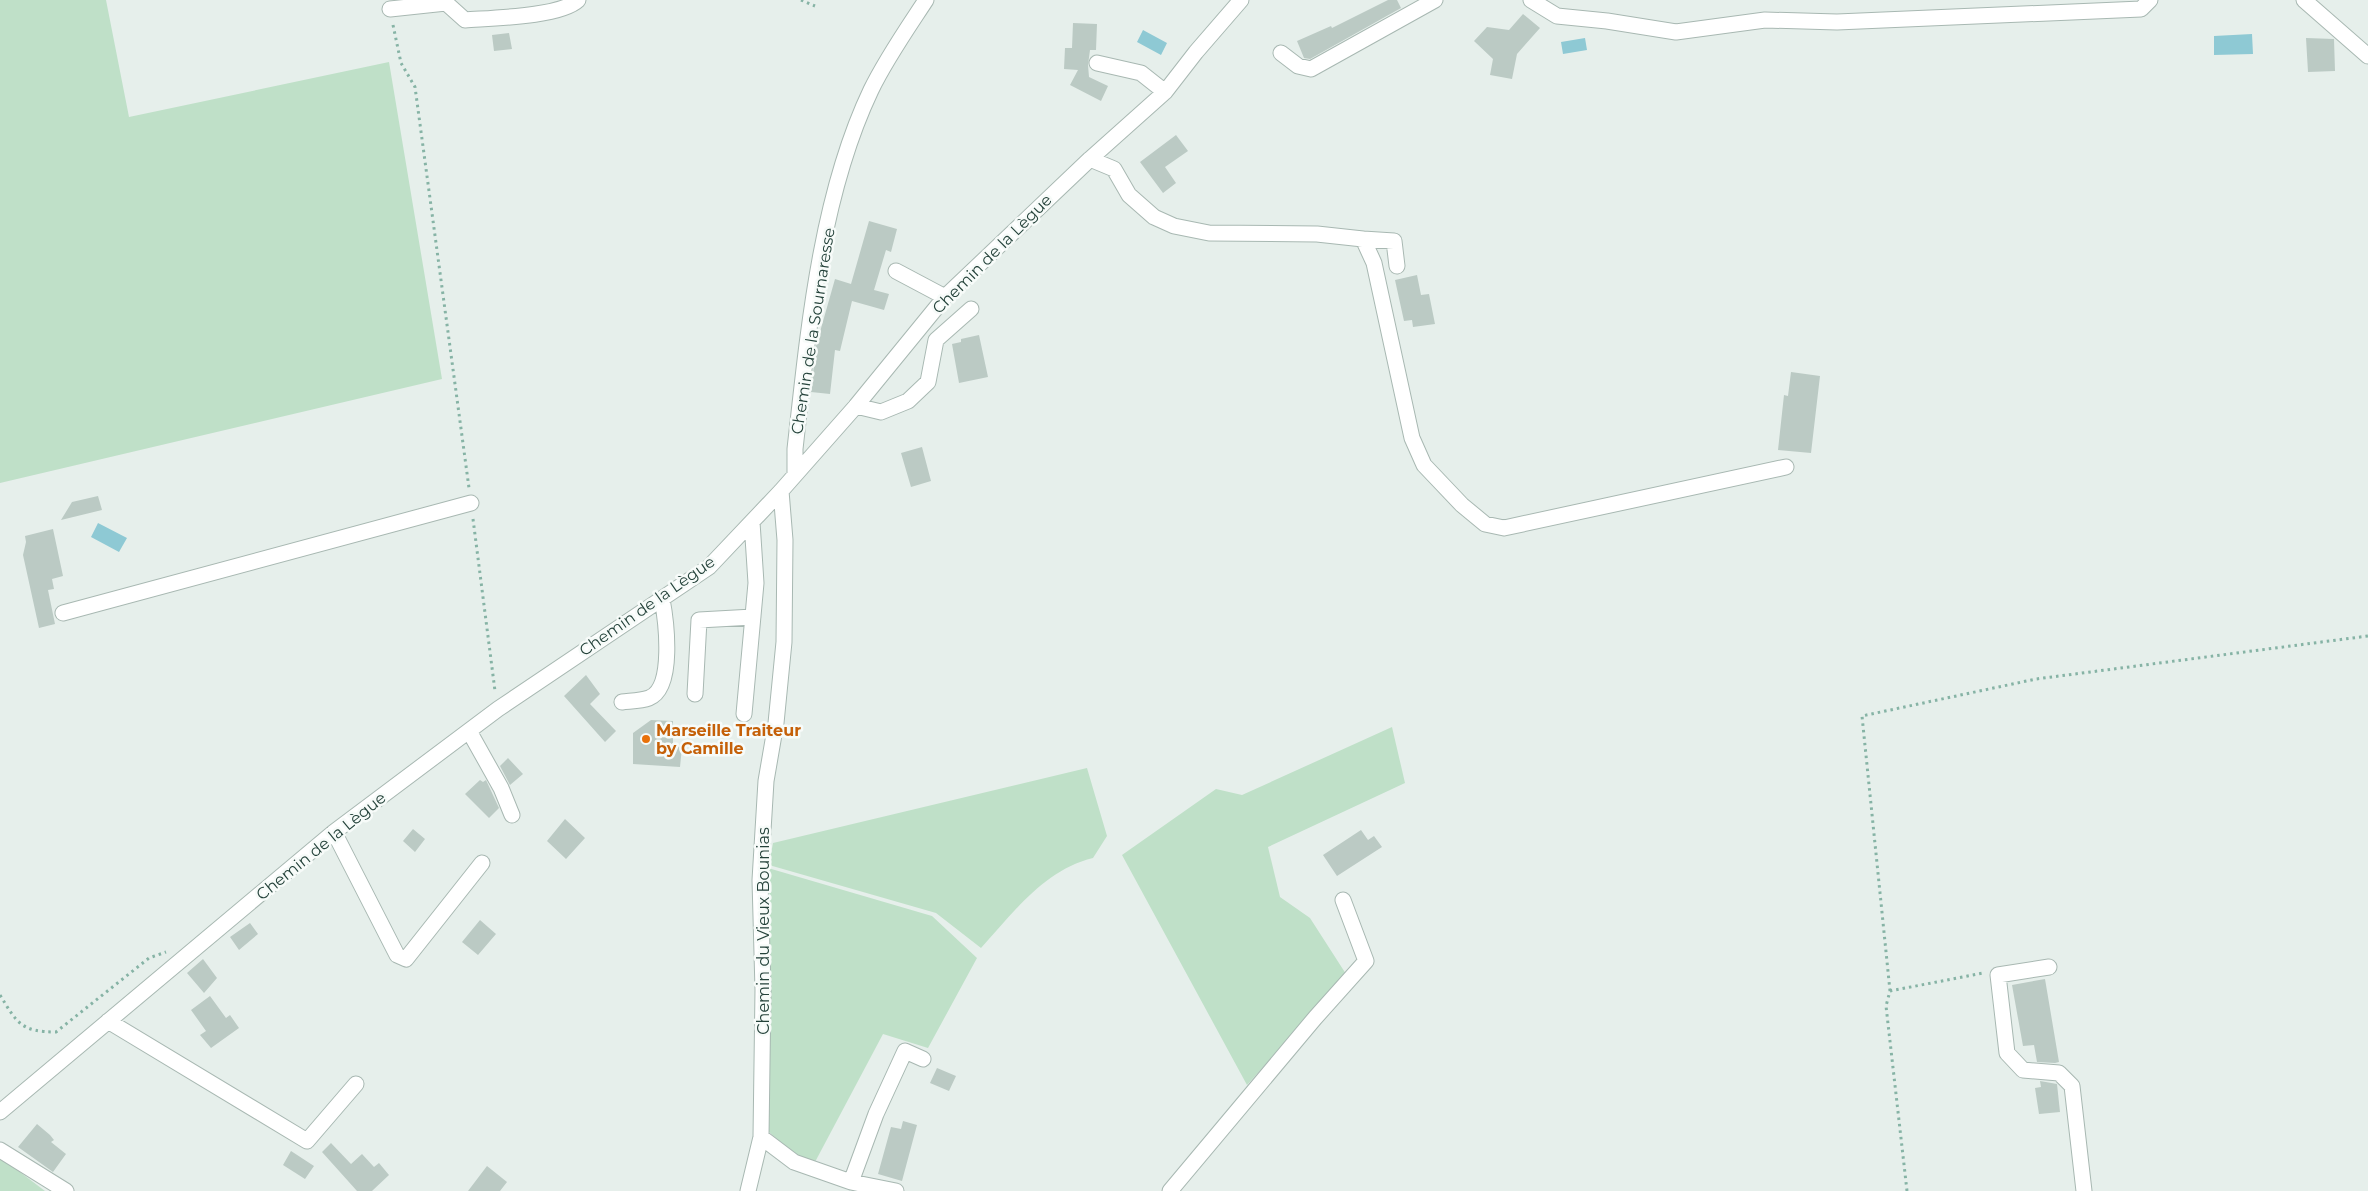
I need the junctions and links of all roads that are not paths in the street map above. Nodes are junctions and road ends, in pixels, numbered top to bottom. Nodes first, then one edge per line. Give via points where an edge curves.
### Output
1 (578, 0) edge
2 (926, 0) edge
3 (1241, 0) edge
4 (1435, 0) edge
5 (1531, 0) edge
6 (2150, 0) edge
7 (2304, 0) edge
8 (390, 9) road end
9 (1281, 53) dead end
10 (2368, 56) edge
11 (1097, 63) dead end
12 (1165, 92) junction
13 (1090, 158) junction
14 (1363, 239) junction
15 (1397, 266) dead end
16 (896, 271) dead end
17 (946, 297) junction
18 (972, 309) dead end
19 (856, 406) junction
20 (1786, 467) dead end
21 (795, 474) junction
22 (781, 491) junction
23 (471, 503) road end
24 (752, 522) junction
25 (662, 598) junction
26 (63, 613) dead end
27 (753, 617) junction
28 (695, 694) dead end
29 (622, 702) dead end
30 (744, 714) dead end
31 (469, 731) junction
32 (512, 815) dead end
33 (334, 832) junction
34 (482, 863) dead end
35 (1343, 900) dead end
36 (2049, 966) dead end
37 (108, 1021) junction
38 (923, 1059) dead end
39 (356, 1084) dead end
40 (0, 1112) edge
41 (761, 1137) junction
42 (0, 1150) edge
43 (850, 1182) junction
44 (66, 1191) edge
45 (748, 1191) edge
46 (896, 1191) edge
47 (1170, 1191) edge
48 (2084, 1191) edge

1 - 8 street via 573,5 534,14 465,20 446,4
2 - 21 street, Chemin de la Sournaresse via 871,90 846,154 816,290 795,449
3 - 12 street, Chemin de la Lègue
4 - 9 street via 1311,69 1298,66
5 - 6 street via 1557,16 1676,32 1765,20 1837,22 2141,9
7 - 10 street
11 - 12 street via 1141,73
12 - 13 street, Chemin de la Lègue
13 - 14 street via 1114,169 1129,196 1154,217 1174,226 1209,233 1317,234
13 - 17 street, Chemin de la Lègue
14 - 15 street via 1394,241
14 - 20 street via 1374,263 1412,438 1424,465 1485,524 1504,528
16 - 17 street
17 - 19 street, Chemin de la Lègue
18 - 19 street via 936,340 928,382 908,401 881,412
19 - 21 street, Chemin de la Lègue
21 - 22 street, Chemin de la Lègue
22 - 24 street, Chemin de la Lègue
22 - 41 street, Chemin du Vieux Bounias via 784,642 766,781 760,880 763,990
23 - 26 street
24 - 25 street, Chemin de la Lègue via 709,567
24 - 27 street via 756,583
25 - 29 street via 668,629 661,688 650,698
25 - 31 street, Chemin de la Lègue
27 - 28 street via 699,620
27 - 30 street
31 - 32 street via 501,788
31 - 33 street, Chemin de la Lègue
33 - 34 street via 397,955 406,959
33 - 37 street, Chemin de la Lègue
35 - 47 street via 1366,961
36 - 48 street via 1998,975 2007,1053 2023,1070 2059,1074 2072,1086
37 - 39 street via 307,1141
37 - 40 street, Chemin de la Lègue
38 - 43 street via 905,1051
41 - 43 street via 794,1162
41 - 45 street, Chemin du Vieux Bounias
42 - 44 street
43 - 46 street

